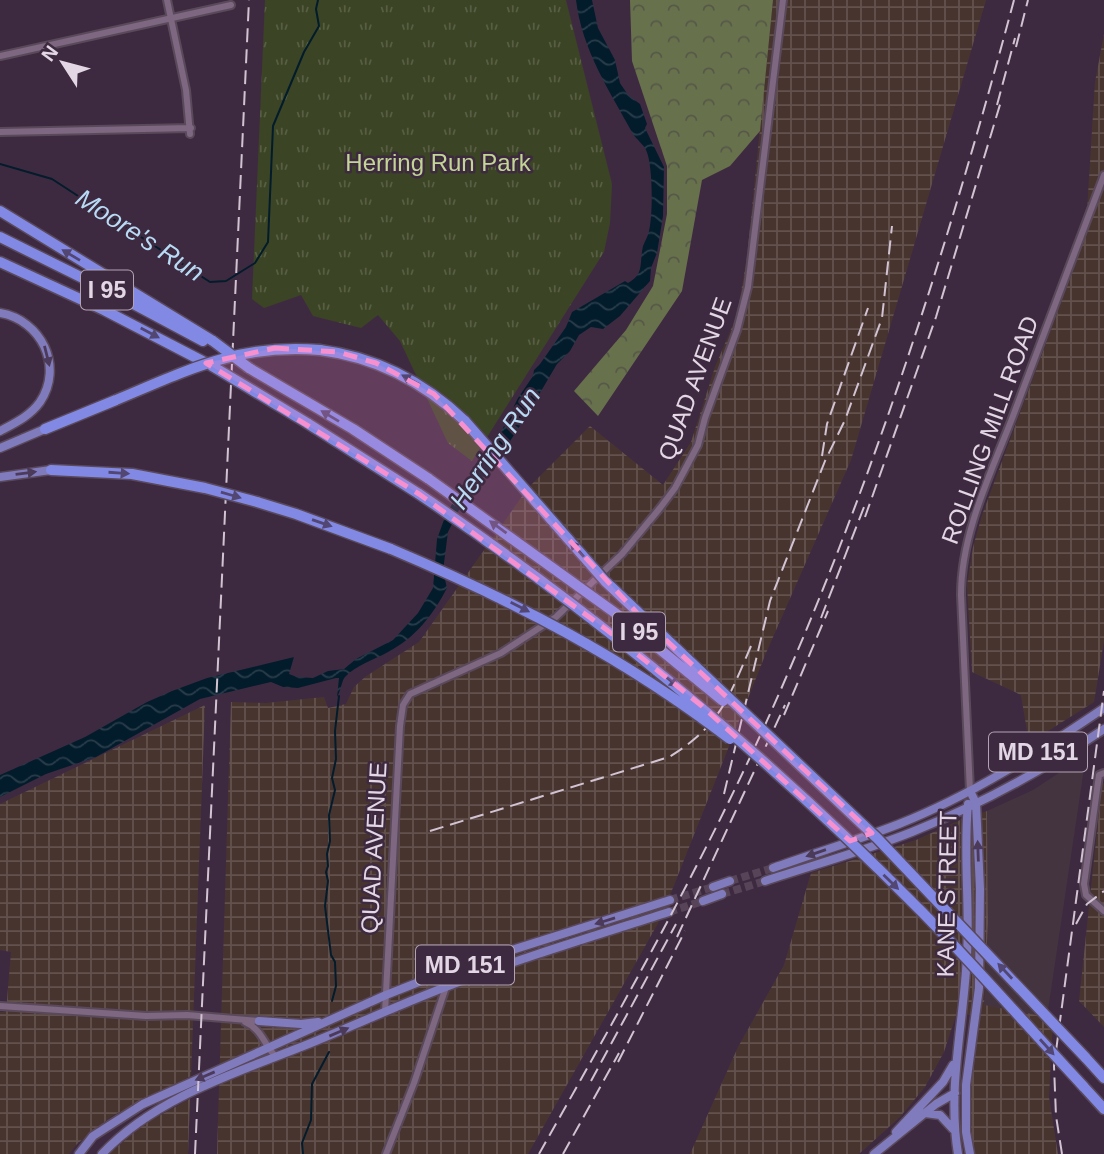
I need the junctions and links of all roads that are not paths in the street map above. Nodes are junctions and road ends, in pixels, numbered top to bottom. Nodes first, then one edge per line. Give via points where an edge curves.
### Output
1 (167, 0) edge
2 (783, 0) edge
3 (231, 5) dead end
4 (171, 19) junction
5 (0, 56) edge
6 (0, 132) edge
7 (1104, 175) edge
8 (0, 211) edge
9 (0, 237) edge
10 (0, 262) edge
11 (0, 313) edge
12 (213, 344) junction
13 (45, 429) joint
14 (0, 431) edge
15 (0, 448) edge
16 (51, 470) joint
17 (0, 477) edge
18 (1104, 708) edge
19 (1104, 729) edge
20 (1101, 774) edge
21 (789, 784) junction
22 (970, 791) junction
23 (837, 800) junction
24 (976, 803) junction
25 (967, 808) junction
26 (880, 830) junction
27 (884, 841) junction
28 (772, 868) tunnel mouth
29 (730, 881) tunnel mouth
30 (765, 881) tunnel mouth
31 (713, 887) tunnel mouth
32 (722, 894) tunnel mouth
33 (670, 900) tunnel mouth
34 (703, 901) tunnel mouth
35 (1104, 911) edge
36 (669, 912) tunnel mouth
37 (578, 929) junction
38 (582, 940) junction
39 (526, 946) junction
40 (529, 958) junction
41 (452, 969) junction
42 (446, 987) junction
43 (386, 995) junction
44 (0, 1006) edge
45 (385, 1012) junction
46 (334, 1018) junction
47 (239, 1020) junction
48 (259, 1021) joint
49 (268, 1049) junction
50 (957, 1056) junction
51 (276, 1058) junction
52 (1104, 1078) edge
53 (966, 1080) junction
54 (954, 1094) junction
55 (929, 1097) junction
56 (966, 1102) junction
57 (1104, 1109) edge
58 (925, 1113) junction
59 (953, 1129) junction
60 (884, 1146) junction
61 (79, 1154) edge
62 (102, 1154) edge
63 (386, 1154) edge
64 (874, 1154) edge
65 (958, 1154) edge
66 (970, 1154) edge

1 - 4 street
2 - 43 street, QUAD AVENUE via 744,307 686,468 622,554 556,617 501,653 415,691 403,705
3 - 4 street
4 - 5 street
4 - 6 street via 187,90 190,131
7 - 22 street, ROLLING MILL ROAD via 967,545 961,595
12 -> 8 highway
9 - 12 highway, I 95
10 -> 21 highway, I 95, bridge via 212,366 419,494 607,629
11 -> 14 main road via 19,319 36,332 50,364 41,400 24,418
23 -> 12 highway, I 95, bridge via 674,659 542,558 429,479
13 - 15 main road
23 -> 13 highway, bridge via 613,589 465,421 434,394 397,372 356,356 275,348 225,357
17 -> 16 main road
16 -> 21 highway, bridge via 132,474 205,488 317,521 391,549 515,604 598,650 696,713
18 - 22 main road, MD 151
19 - 24 main road, MD 151
20 - 35 street via 1084,884 1086,895
21 -> 57 highway, I 95, bridge via 923,913
22 - 24 main road, KANE STREET
22 - 25 main road, KANE STREET
22 - 26 main road, MD 151
52 -> 23 highway, I 95, bridge via 936,898
24 - 25 main road, MD 151
53 -> 24 main road, KANE STREET via 979,988
25 - 27 main road, MD 151
25 - 50 main road, KANE STREET via 968,945
26 - 27 main road
26 -> 28 main road, MD 151
27 - 30 main road, MD 151
29 - 31 main road
32 - 34 main road
33 -> 37 main road, MD 151
36 - 38 main road, MD 151
37 - 38 main road
37 - 39 main road, MD 151
38 - 40 main road, MD 151
39 - 40 main road
39 - 41 main road, MD 151
40 - 42 main road, MD 151
41 - 42 street
41 - 43 main road, MD 151
42 - 45 main road, MD 151
42 - 63 street
43 - 45 street, QUAD AVENUE
43 - 46 main road, MD 151
44 - 47 street
51 -> 45 main road, MD 151
46 - 48 main road via 301,1024
46 - 49 main road, MD 151
47 - 48 street
47 - 49 street via 255,1027
49 - 51 street
49 -> 61 main road, MD 151 via 143,1104 93,1136
50 - 54 main road, KANE STREET
50 - 55 main road via 949,1075
51 - 62 main road, MD 151 via 160,1108
53 - 54 main road
53 - 56 main road, KANE STREET
54 - 55 main road via 941,1090
54 - 56 main road
54 - 58 main road
54 - 59 main road, KANE STREET
55 - 60 main road
56 - 66 main road, KANE STREET
58 - 59 main road via 940,1115
58 - 60 main road
59 - 65 main road, KANE STREET
60 - 64 main road

